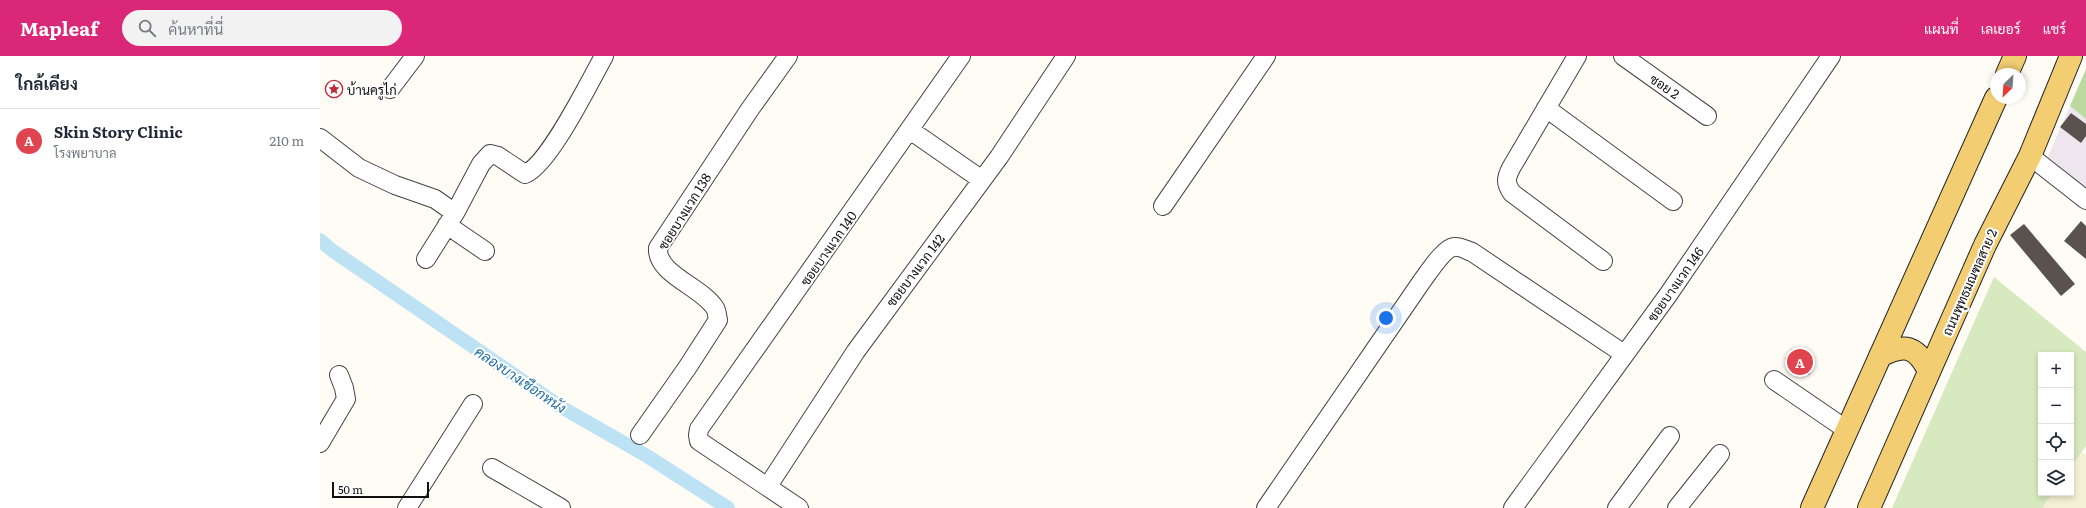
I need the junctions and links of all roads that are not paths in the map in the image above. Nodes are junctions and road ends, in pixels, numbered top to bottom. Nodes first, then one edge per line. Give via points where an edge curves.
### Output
1 (415, 56) edge
2 (604, 56) edge
3 (788, 56) edge
4 (961, 56) edge
5 (1066, 56) edge
6 (1266, 56) edge
7 (1577, 56) edge
8 (1623, 56) edge
9 (1831, 56) edge
10 (2015, 56) edge
11 (2071, 56) edge
12 (2010, 68) edge
13 (390, 89) dead end
14 (1993, 104) edge
15 (1546, 108) junction
16 (1707, 116) dead end
17 (910, 130) junction
18 (320, 138) edge
19 (2030, 156) junction
20 (982, 180) junction
21 (2086, 200) edge
22 (1673, 201) dead end
23 (1163, 206) dead end
24 (451, 219) junction
25 (485, 251) dead end
26 (426, 259) dead end
27 (1603, 261) dead end
28 (1624, 354) junction
29 (1880, 356) junction
30 (1929, 371) junction
31 (339, 375) dead end
32 (1774, 380) dead end
33 (473, 404) dead end
34 (1847, 430) junction
35 (640, 435) dead end
36 (1670, 436) dead end
37 (320, 443) edge
38 (1720, 454) dead end
39 (492, 468) dead end
40 (768, 486) junction
41 (407, 508) edge
42 (561, 508) edge
43 (799, 508) edge
44 (1266, 508) edge
45 (1512, 508) edge
46 (1617, 508) edge
47 (1677, 508) edge
48 (1812, 508) edge
49 (1869, 508) edge

1 - 13 street
2 - 24 street via 558,137 535,167 525,174 498,156 490,154 481,164
3 - 35 street, ซอยบางแวก 138 via 658,248 658,255 666,267 708,300 715,309 718,320
4 - 17 street, ซอยบางแวก 140
5 - 20 street, ซอยบางแวก 142
6 - 23 street
7 - 15 street
8 - 16 street, ซอย 2
9 - 28 street, ซอยบางแวก 146 via 1668,295
10 - 12 main road
11 - 19 main road, ถนนพุทธมณฑลสาย 2
14 - 29 main road
15 - 22 street
15 - 27 street via 1510,168 1506,184 1512,193
17 - 20 street
17 - 40 street, ซอยบางแวก 140 via 699,429 699,441
18 - 24 street via 359,168 395,185 435,199
19 - 21 street
19 - 30 main road, ถนนพุทธมณฑลสาย 2 via 1985,244
20 - 40 street, ซอยบางแวก 142 via 856,351
24 - 25 street
24 - 26 street
28 - 44 street via 1472,252 1460,247 1445,250
28 - 45 street, ซอยบางแวก 146
29 - 30 main road via 1897,348 1909,349 1922,358
29 - 34 main road
30 - 49 main road, ถนนพุทธมณฑลสาย 2
31 - 37 street via 346,399
32 - 34 street
33 - 41 street
34 - 48 main road
36 - 46 street
38 - 47 street
39 - 42 street
40 - 43 street

